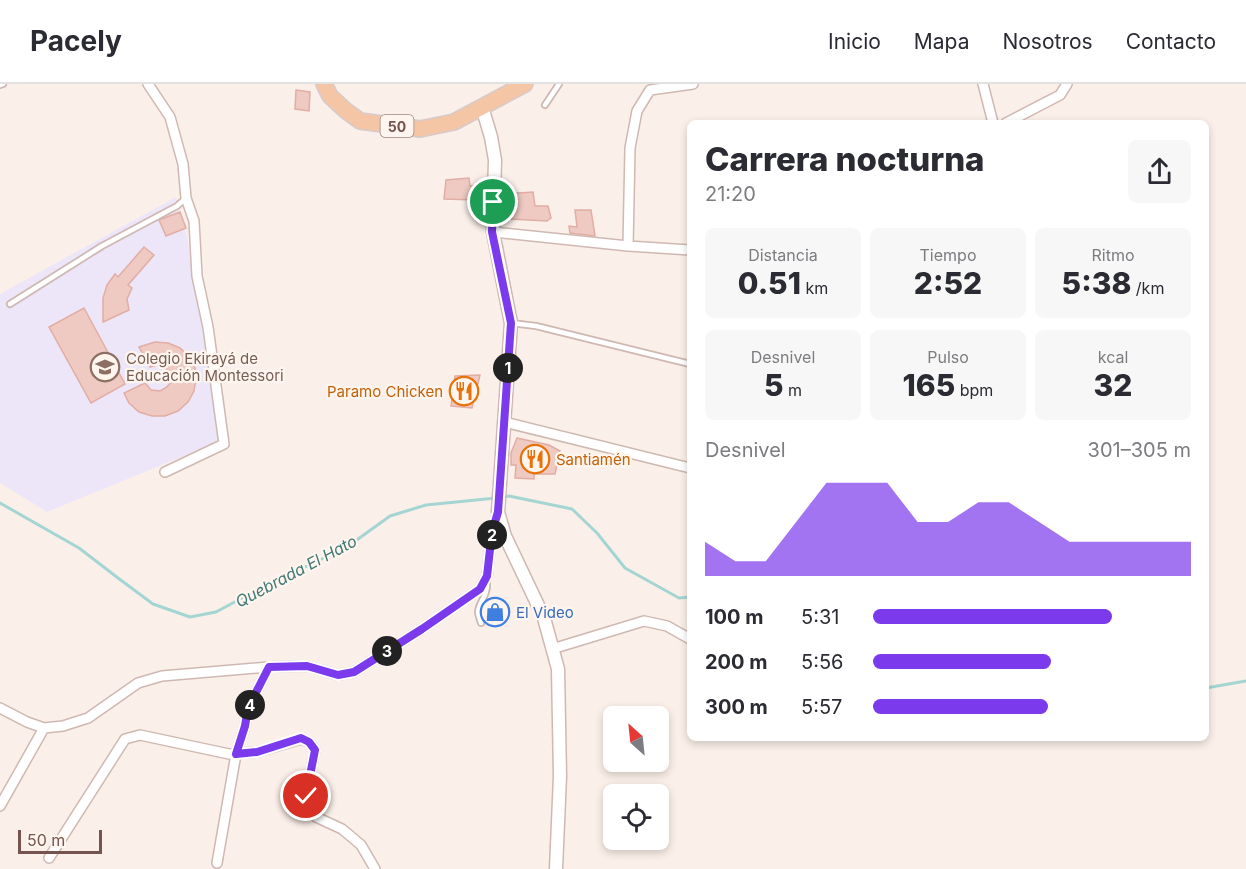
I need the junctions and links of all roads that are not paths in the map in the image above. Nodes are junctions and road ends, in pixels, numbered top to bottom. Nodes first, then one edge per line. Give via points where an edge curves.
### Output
1 (148, 84) edge
2 (324, 84) edge
3 (559, 84) edge
4 (693, 84) edge
5 (983, 84) edge
6 (1067, 84) edge
7 (518, 86) edge
8 (545, 105) dead end
9 (482, 107) junction
10 (992, 120) edge
11 (1012, 120) edge
12 (186, 198) junction
13 (492, 232) junction
14 (628, 246) junction
15 (687, 250) edge
16 (10, 304) dead end
17 (511, 323) junction
18 (687, 363) edge
19 (504, 422) junction
20 (687, 467) edge
21 (165, 472) dead end
22 (499, 502) junction
23 (487, 576) junction
24 (481, 623) dead end
25 (687, 637) edge
26 (552, 649) junction
27 (269, 667) junction
28 (0, 708) edge
29 (44, 728) junction
30 (236, 754) junction
31 (0, 806) edge
32 (49, 858) dead end
33 (218, 864) dead end
34 (375, 869) edge
35 (556, 869) edge

1 - 12 street via 170,117 183,164
2 - 9 main road, 50 via 330,96 360,121 385,125 420,129 454,122
3 - 8 lane
4 - 14 street via 650,90 637,111 630,148
5 - 10 street
6 - 11 street via 1060,95
7 - 9 main road, 50
9 - 13 street via 495,160
12 - 16 lane
12 - 21 street via 194,221 197,276 224,444
13 - 14 street
13 - 17 street
14 - 15 street
17 - 18 lane
17 - 19 street
19 - 20 street
19 - 22 street
22 - 23 street
22 - 26 street via 505,536 544,618
23 - 24 lane via 488,590 478,614
23 - 27 street via 480,589 354,672 338,675 307,666
25 - 26 street via 667,626 644,621
26 - 35 street via 558,669 560,776
27 - 29 street via 162,676 138,683 88,718
27 - 30 street via 248,708
28 - 29 street
29 - 31 street
30 - 32 street via 140,735 125,739
30 - 33 street
30 - 34 street via 257,752 301,738 309,742 315,750 306,796 308,808 361,845

